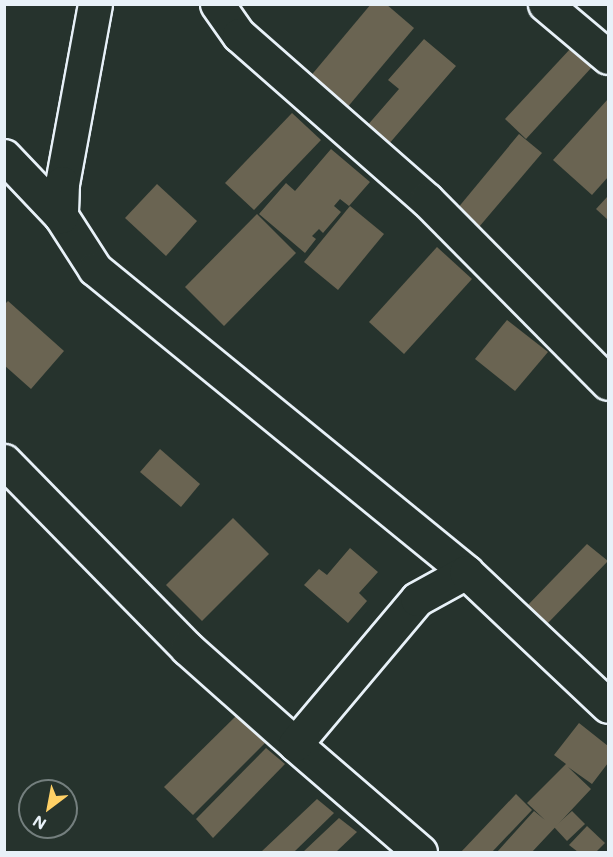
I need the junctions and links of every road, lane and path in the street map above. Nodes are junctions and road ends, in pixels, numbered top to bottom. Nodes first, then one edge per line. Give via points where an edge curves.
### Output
1 (95, 4) edge
2 (216, 4) edge
3 (545, 4) edge
4 (609, 57) edge
5 (4, 156) edge
6 (61, 216) junction
7 (608, 382) edge
8 (4, 461) edge
9 (466, 572) junction
10 (609, 706) edge
11 (295, 744) junction
12 (420, 852) edge

1 - 6 street via 62,183
2 - 7 street via 239,35 427,200
3 - 4 street
5 - 6 street
6 - 9 street via 95,269
8 - 11 street via 187,648
9 - 10 street
9 - 11 street via 417,599
11 - 12 street

